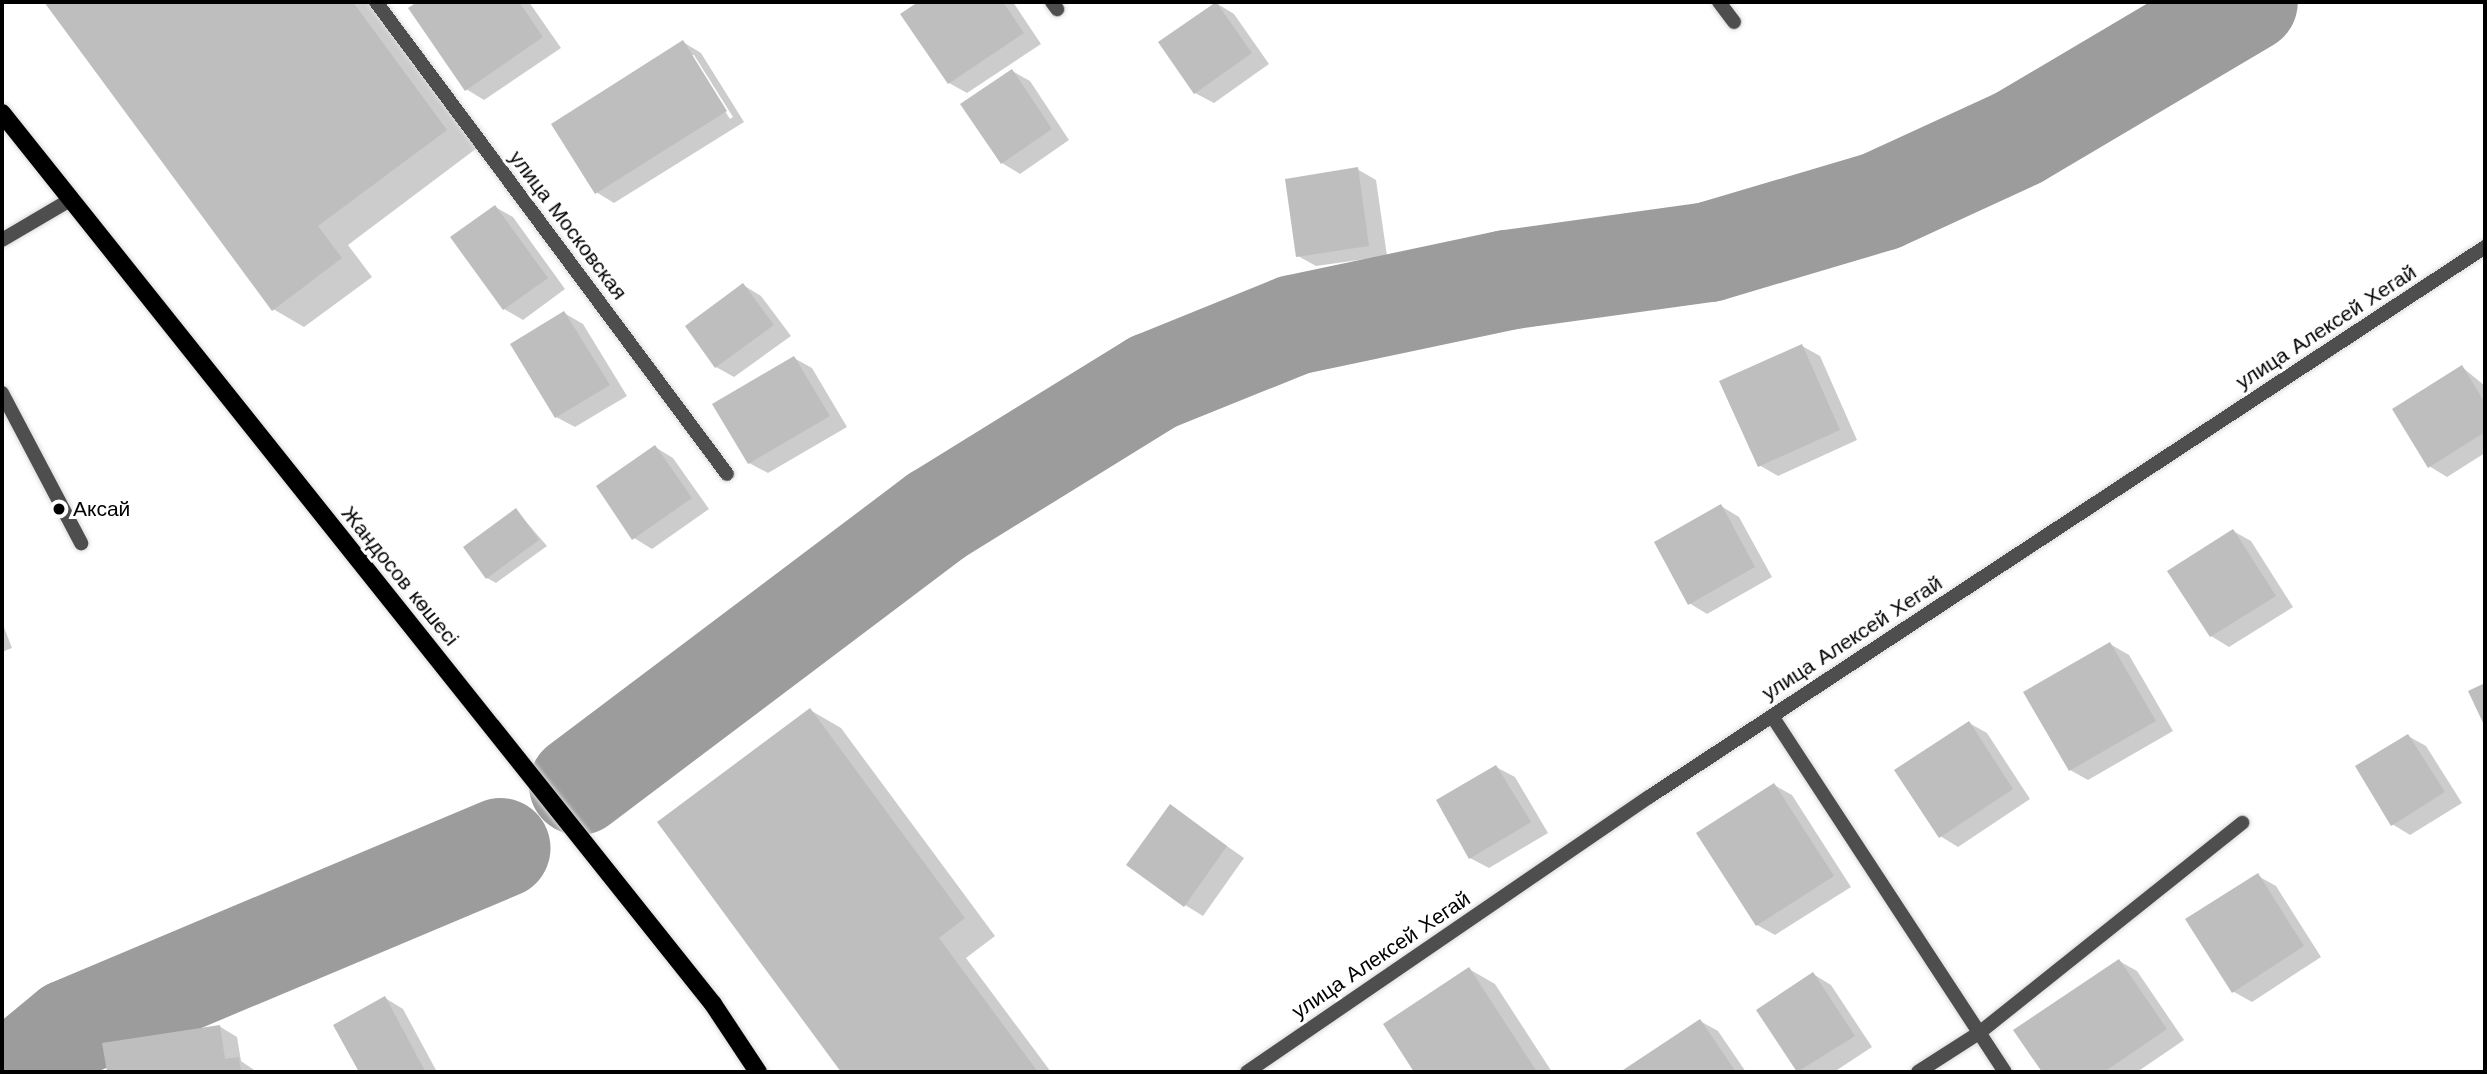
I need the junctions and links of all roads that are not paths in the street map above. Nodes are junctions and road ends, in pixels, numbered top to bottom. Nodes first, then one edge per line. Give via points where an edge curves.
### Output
1 (376, 2) edge
2 (1719, 2) edge
3 (1734, 22) dead end
4 (2, 113) edge
5 (70, 200) junction
6 (2, 240) edge
7 (2485, 247) edge
8 (2, 393) edge
9 (727, 474) dead end
10 (81, 543) dead end
11 (1772, 716) junction
12 (2242, 823) dead end
13 (1979, 1033) junction
14 (758, 1072) edge
15 (1247, 1072) edge
16 (1917, 1072) edge
17 (2005, 1072) edge

1 - 9 street, улица Московская
2 - 3 street
4 - 5 main road, Жандосов көшесі
5 - 6 street
5 - 14 main road, Жандосов көшесі via 713,1004
7 - 11 street, улица Алексей Хегай
8 - 10 street
11 - 13 street
11 - 15 street, улица Алексей Хегай
12 - 13 street
13 - 16 street
13 - 17 street

